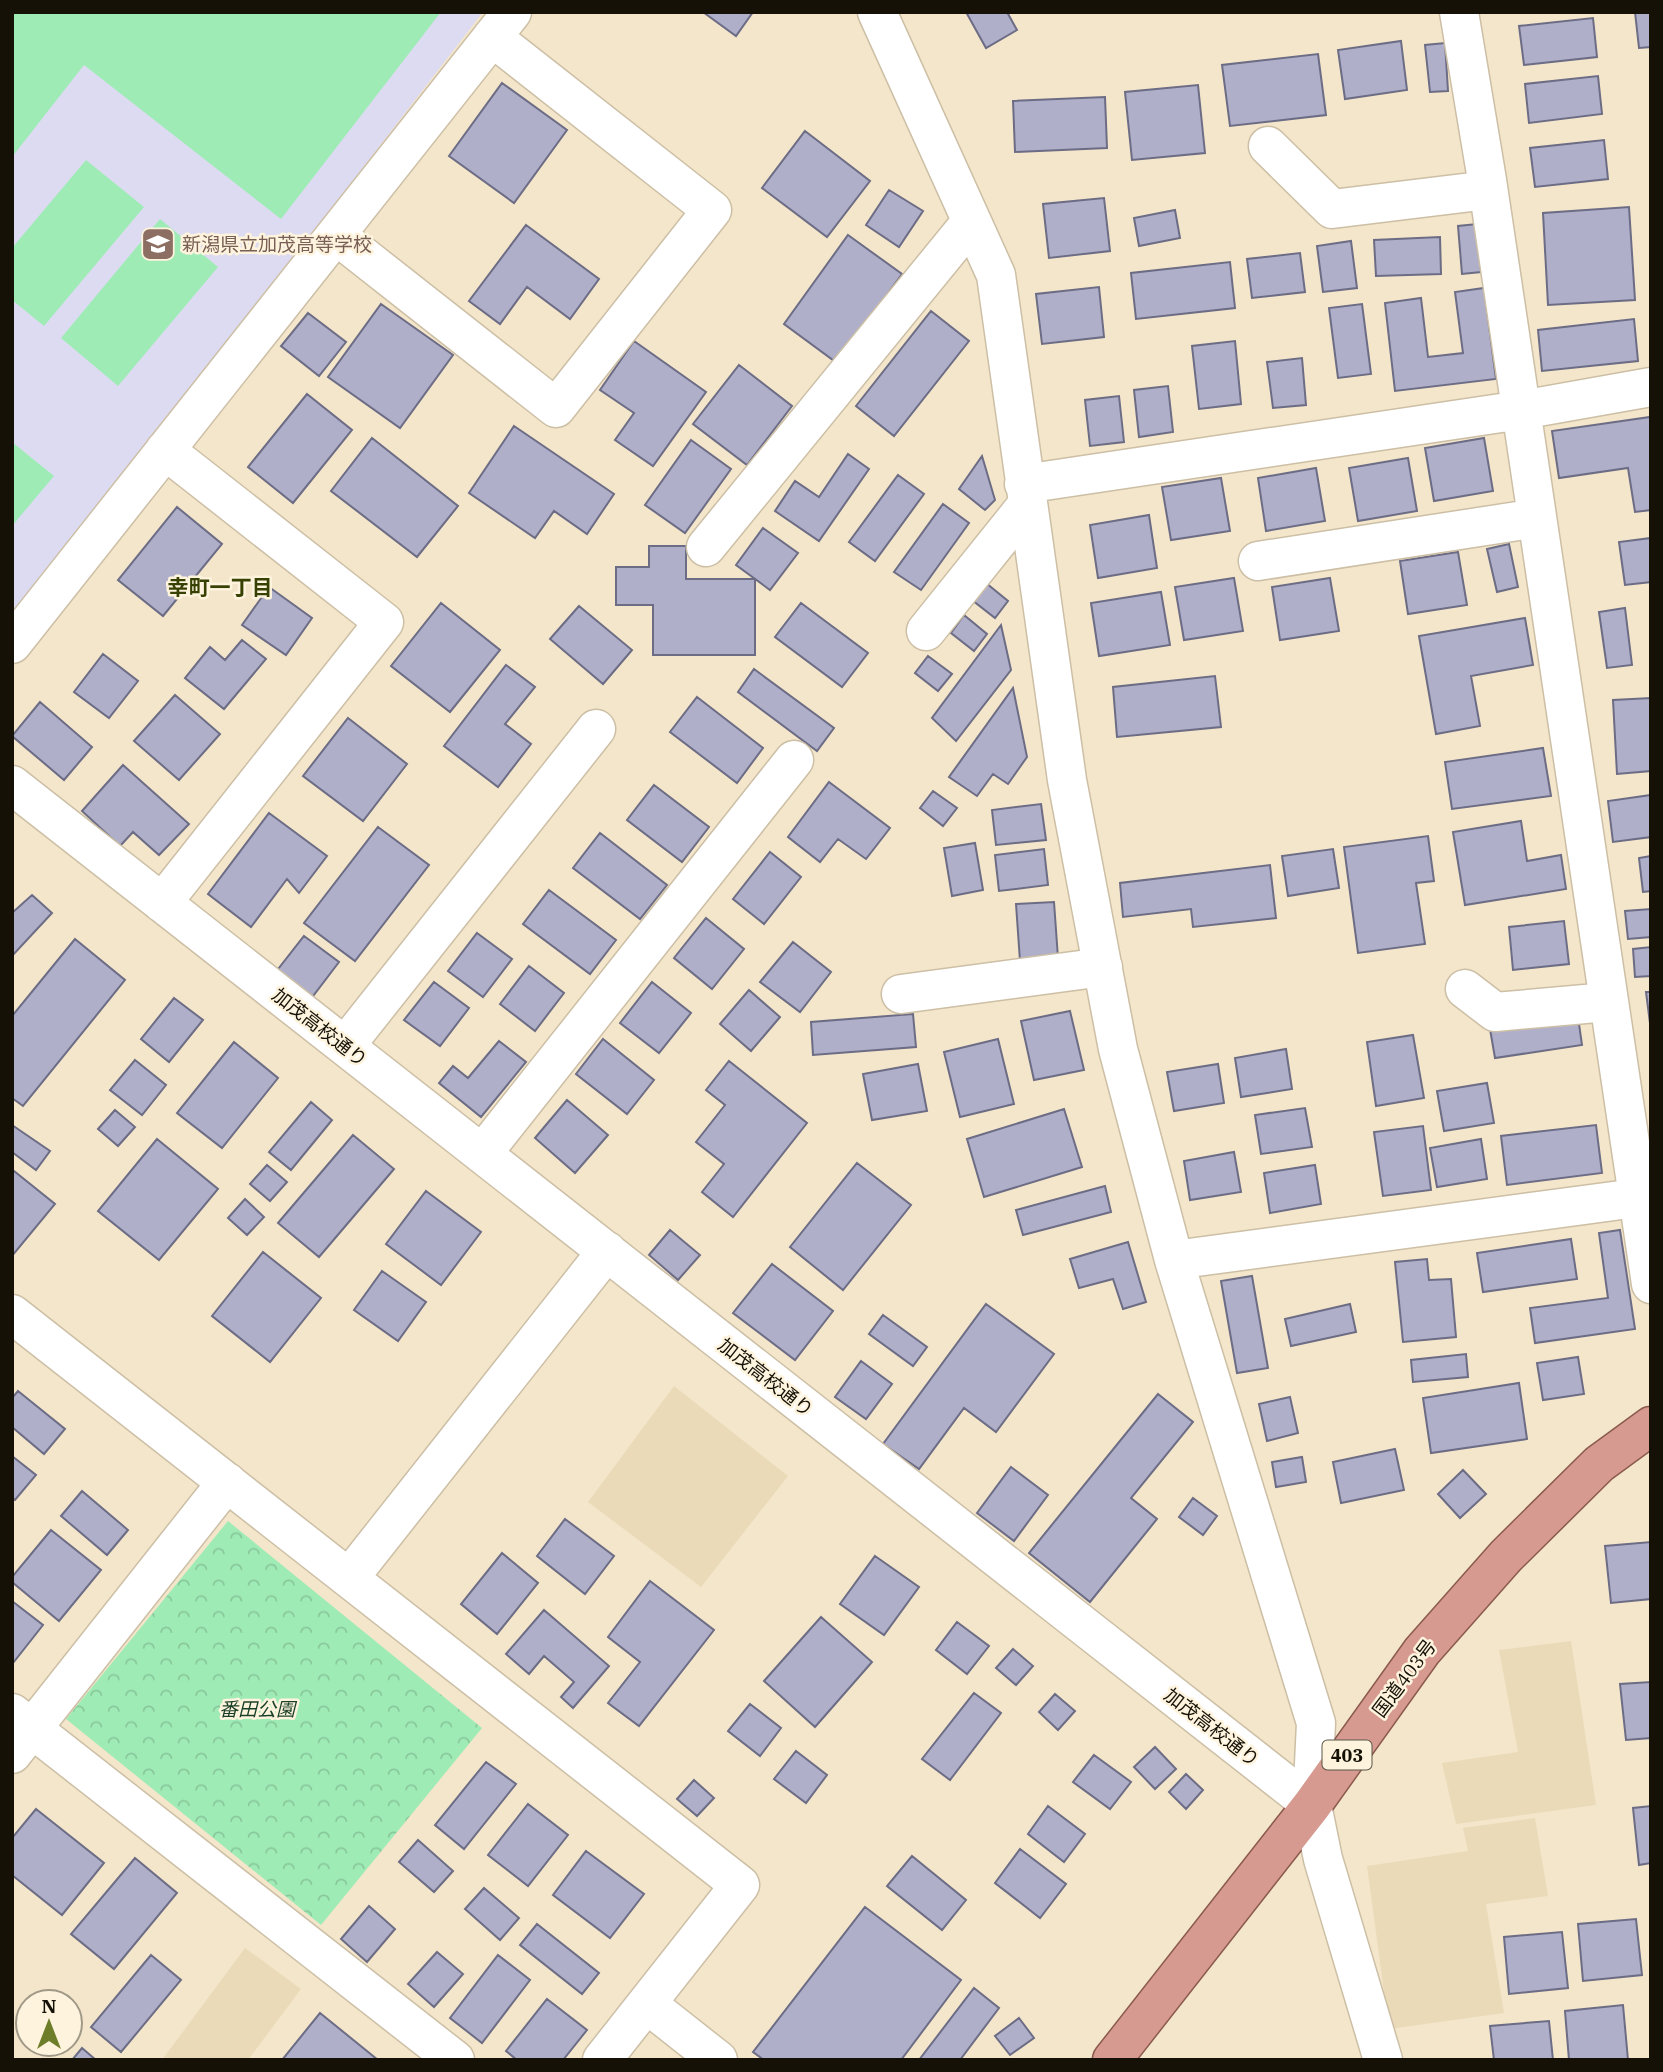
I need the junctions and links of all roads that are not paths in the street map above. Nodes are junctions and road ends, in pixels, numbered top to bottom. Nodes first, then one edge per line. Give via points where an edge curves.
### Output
1 (877, 12) edge
2 (1459, 12) edge
3 (502, 25) edge
4 (1268, 146) dead end
5 (1488, 190) junction
6 (971, 222) junction
7 (335, 235) junction
8 (1651, 387) edge
9 (1521, 410) junction
10 (165, 450) junction
11 (1026, 494) junction
12 (1537, 518) junction
13 (706, 547) dead end
14 (1258, 561) dead end
15 (926, 631) dead end
16 (12, 644) edge
17 (596, 729) dead end
18 (794, 760) dead end
19 (12, 785) edge
20 (162, 903) junction
21 (1103, 967) junction
22 (1465, 989) dead end
23 (901, 994) dead end
24 (1608, 1002) junction
25 (345, 1046) junction
26 (482, 1154) junction
27 (1644, 1197) edge
28 (607, 1251) junction
29 (1174, 1260) junction
30 (1651, 1284) edge
31 (12, 1314) edge
32 (1651, 1426) edge
33 (227, 1482) junction
34 (349, 1578) junction
35 (19, 1732) edge
36 (1312, 1805) junction
37 (647, 2004) junction
38 (455, 2060) edge
39 (602, 2060) edge
40 (718, 2060) edge
41 (1112, 2060) edge
42 (1383, 2060) edge

1 - 6 street
2 - 5 street
3 - 7 street
3 - 7 street via 712,210 556,408
4 - 5 street via 1332,209
5 - 9 street
6 - 11 street via 996,275
6 - 13 street
7 - 10 street
8 - 9 street
9 - 11 street
9 - 12 street
10 - 16 street
10 - 20 street via 384,622
11 - 15 street
11 - 21 street via 1067,780
12 - 14 street
12 - 24 street
17 - 25 street
18 - 26 street
19 - 20 street, 加茂高校通り
20 - 25 street, 加茂高校通り
21 - 23 street
21 - 29 street via 1118,1049
22 - 24 street via 1495,1012
24 - 27 street
25 - 26 street, 加茂高校通り
26 - 28 street, 加茂高校通り
27 - 29 street
27 - 30 street
28 - 34 street
28 - 36 street, 加茂高校通り
29 - 36 street via 1316,1723
31 - 33 street
32 - 36 highway, 国道403号 / 403 via 1599,1464 1506,1556 1422,1651
33 - 34 street
33 - 35 street
34 - 37 street via 740,1885
35 - 38 street
36 - 41 highway, 国道403号 / 403
36 - 42 street via 1323,1859
37 - 39 street
37 - 40 street

